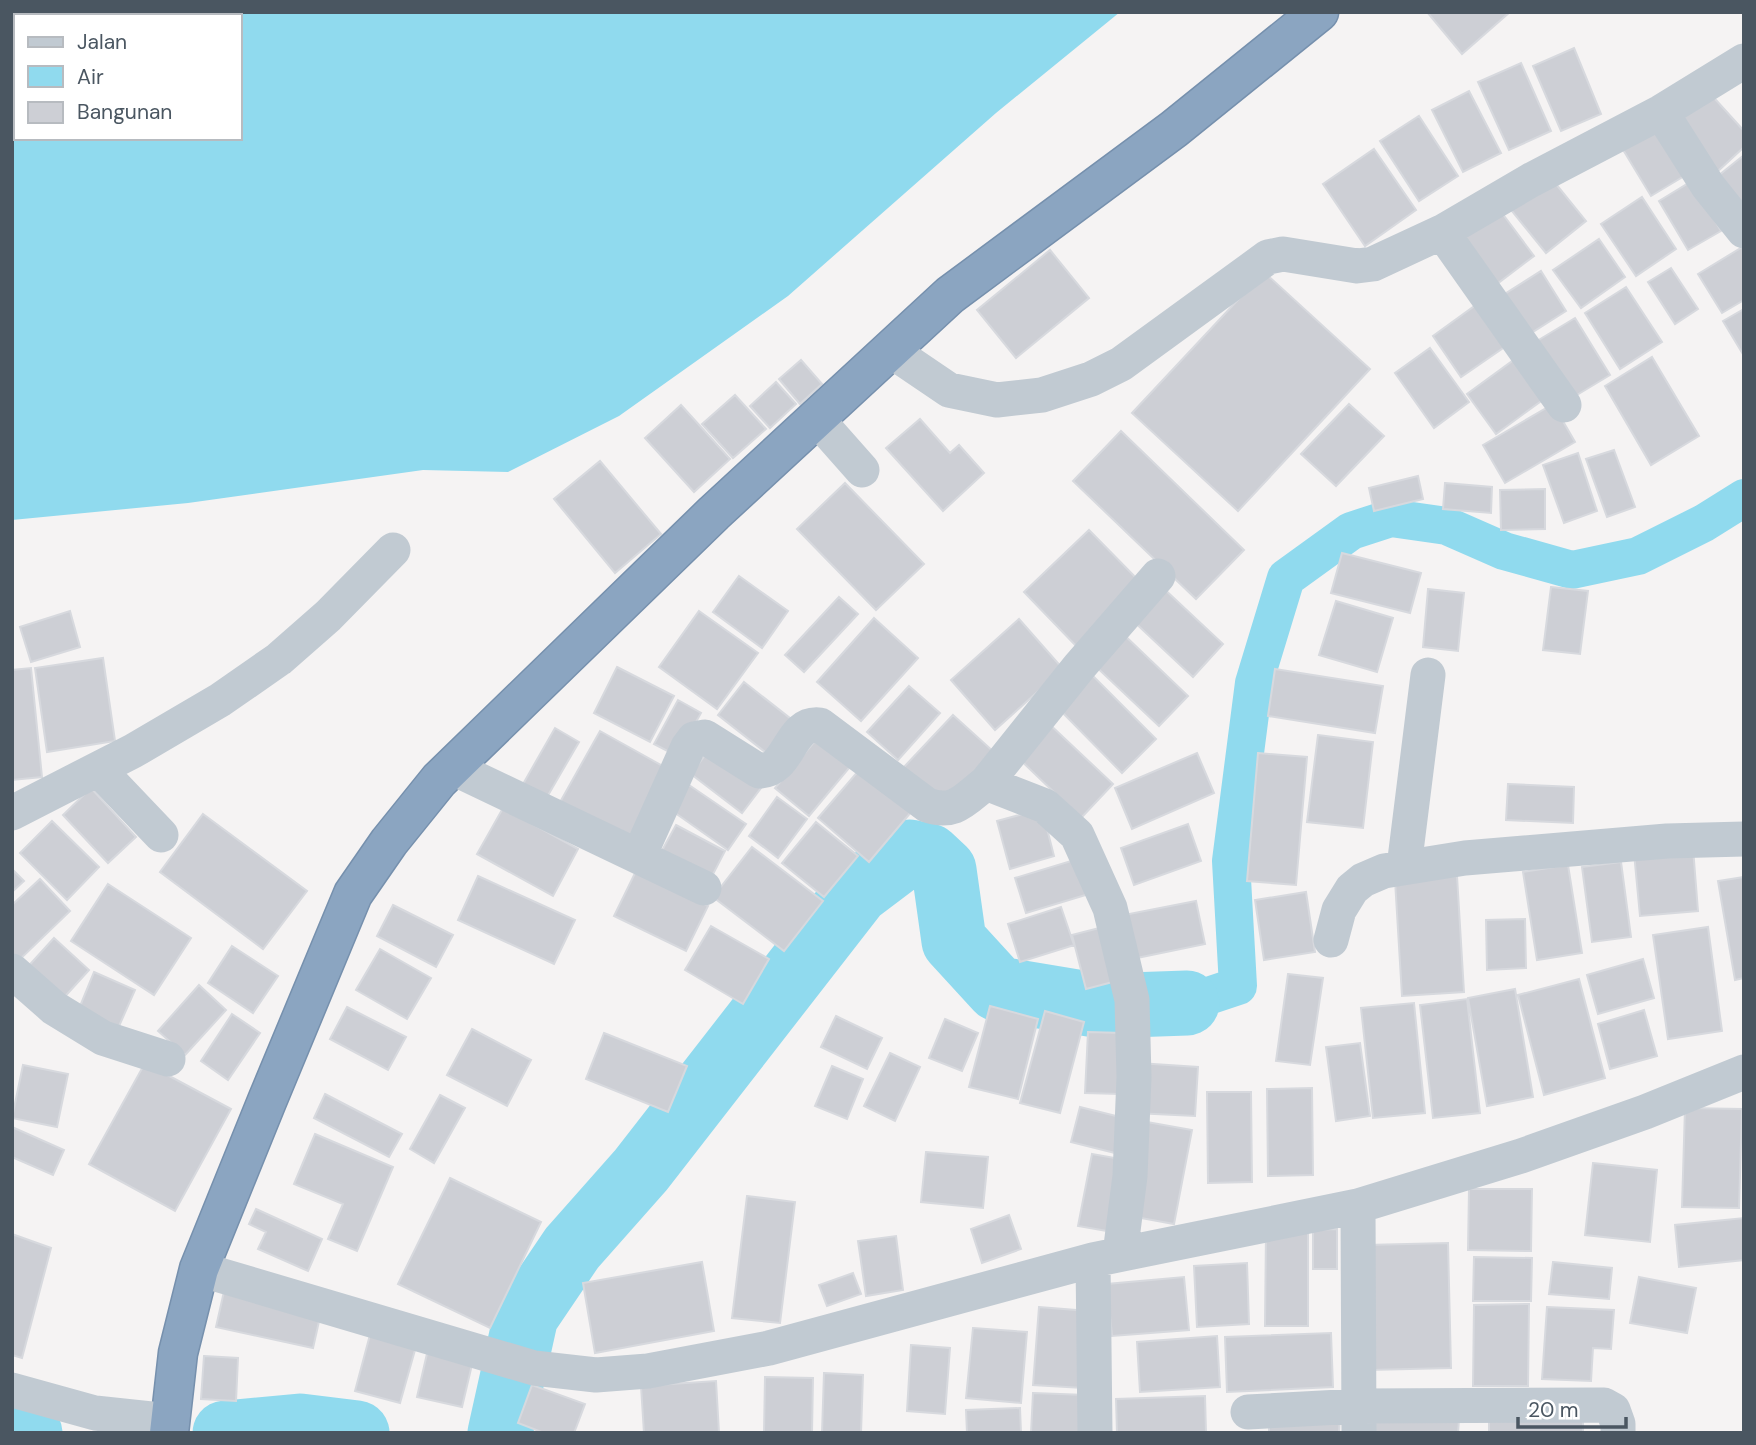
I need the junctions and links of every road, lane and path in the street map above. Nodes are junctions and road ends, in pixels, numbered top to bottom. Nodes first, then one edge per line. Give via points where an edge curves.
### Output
1 (1320, 12) edge
2 (1744, 61) edge
3 (1661, 112) junction
4 (1442, 232) junction
5 (1744, 232) edge
6 (890, 350) junction
7 (1564, 405) dead end
8 (816, 418) junction
9 (862, 470) dead end
10 (393, 550) dead end
11 (1158, 576) dead end
12 (1428, 675) dead end
13 (451, 767) junction
14 (98, 769) junction
15 (986, 783) junction
16 (12, 813) edge
17 (161, 835) dead end
18 (1744, 839) edge
19 (639, 856) junction
20 (1404, 867) junction
21 (704, 888) dead end
22 (1331, 940) dead end
23 (12, 971) edge
24 (168, 1059) dead end
25 (1744, 1072) edge
26 (1358, 1206) junction
27 (1107, 1257) junction
28 (199, 1269) junction
29 (12, 1390) edge
30 (1248, 1412) dead end
31 (1359, 1419) edge
32 (169, 1427) edge
33 (1095, 1433) edge
34 (1618, 1433) edge

1 - 6 highway via 950,295
2 - 3 street
3 - 4 street
3 - 5 street
4 - 6 street via 1373,264 1357,266 1283,254 1268,257 1121,364 1042,395 997,400 948,390
4 - 7 street
6 - 8 highway
8 - 9 street
8 - 13 highway
10 - 14 street via 279,659 220,700
11 - 15 street
12 - 20 street
13 - 19 street
13 - 28 highway via 353,894
14 - 16 street
14 - 17 street
15 - 19 street via 950,809 928,805 820,725 802,729 769,771 759,771 705,737 694,739
15 - 27 street via 1045,806 1077,835 1110,908 1132,1000 1134,1077 1130,1176
18 - 20 street via 1667,841
19 - 21 street
20 - 22 street via 1384,871 1352,889 1339,910
23 - 24 street via 54,1007 103,1038
25 - 26 street via 1521,1156
26 - 27 street
26 - 31 street
27 - 28 street via 769,1348 648,1371 596,1374 534,1368
27 - 33 street
28 - 32 highway via 178,1353
29 - 32 street
30 - 31 street
31 - 34 street via 1604,1405 1614,1410

